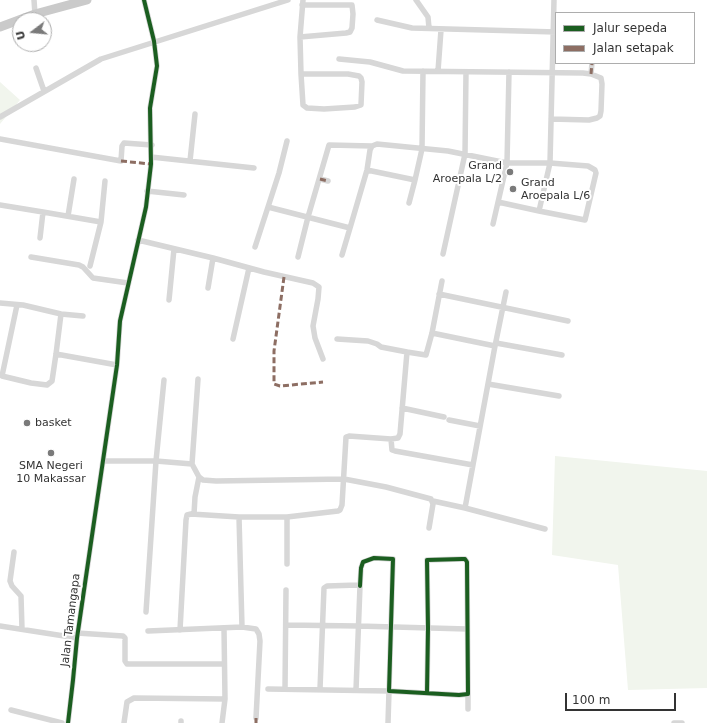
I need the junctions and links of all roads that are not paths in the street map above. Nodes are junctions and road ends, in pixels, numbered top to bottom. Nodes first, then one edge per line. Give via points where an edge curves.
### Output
1 (34, 0) edge
2 (87, 0) edge
3 (144, 0) edge
4 (288, 0) edge
5 (416, 0) edge
6 (554, 0) edge
7 (302, 3) edge
8 (35, 12) edge
9 (42, 12) edge
10 (377, 20) dead end
11 (12, 23) edge
12 (0, 27) edge
13 (430, 28) junction
14 (441, 30) junction
15 (555, 32) edge
16 (300, 37) junction
17 (154, 41) junction
18 (339, 59) dead end
19 (592, 64) edge
20 (36, 68) dead end
21 (423, 71) junction
22 (438, 71) junction
23 (466, 72) junction
24 (509, 72) junction
25 (553, 73) junction
26 (301, 74) junction
27 (591, 74) junction
28 (44, 91) junction
29 (195, 114) dead end
30 (0, 117) edge
31 (551, 119) junction
32 (0, 139) edge
33 (287, 141) dead end
34 (152, 145) junction
35 (372, 146) junction
36 (422, 149) junction
37 (465, 154) junction
38 (151, 157) junction
39 (190, 161) junction
40 (507, 163) junction
41 (550, 163) junction
42 (254, 168) dead end
43 (367, 170) junction
44 (74, 179) dead end
45 (320, 179) junction
46 (416, 180) junction
47 (105, 181) dead end
48 (328, 181) dead end
49 (147, 191) junction
50 (184, 195) dead end
51 (498, 202) junction
52 (408, 203) dead end
53 (0, 205) edge
54 (268, 207) junction
55 (540, 210) junction
56 (43, 212) junction
57 (68, 216) junction
58 (308, 217) junction
59 (101, 222) junction
60 (493, 224) dead end
61 (350, 228) junction
62 (40, 238) dead end
63 (138, 240) junction
64 (256, 247) dead end
65 (174, 249) junction
66 (342, 254) dead end
67 (443, 254) dead end
68 (31, 257) dead end
69 (298, 257) dead end
70 (213, 258) junction
71 (90, 266) dead end
72 (248, 268) junction
73 (442, 281) dead end
74 (128, 283) junction
75 (208, 288) dead end
76 (506, 292) dead end
77 (439, 294) junction
78 (169, 300) dead end
79 (0, 303) edge
80 (17, 305) junction
81 (502, 308) junction
82 (60, 314) junction
83 (83, 316) dead end
84 (568, 321) dead end
85 (432, 333) junction
86 (337, 338) dead end
87 (233, 339) dead end
88 (496, 344) junction
89 (407, 352) junction
90 (56, 354) junction
91 (562, 355) dead end
92 (323, 359) dead end
93 (117, 364) junction
94 (164, 380) dead end
95 (198, 380) dead end
96 (488, 384) junction
97 (560, 396) dead end
98 (402, 408) junction
99 (480, 426) junction
100 (390, 440) junction
101 (103, 461) junction
102 (156, 461) junction
103 (192, 464) junction
104 (473, 465) junction
105 (199, 477) junction
106 (344, 479) junction
107 (433, 501) junction
108 (465, 508) junction
109 (194, 514) junction
110 (240, 517) junction
111 (287, 517) junction
112 (429, 528) dead end
113 (544, 529) dead end
114 (14, 552) dead end
115 (287, 564) dead end
116 (360, 586) junction
117 (286, 590) dead end
118 (146, 612) dead end
119 (286, 625) junction
120 (323, 625) junction
121 (0, 626) edge
122 (358, 626) junction
123 (242, 627) junction
124 (224, 628) junction
125 (390, 628) junction
126 (428, 628) junction
127 (22, 629) junction
128 (467, 629) junction
129 (180, 630) junction
130 (148, 631) dead end
131 (77, 636) junction
132 (224, 664) junction
133 (284, 688) junction
134 (268, 689) dead end
135 (320, 689) junction
136 (356, 690) junction
137 (389, 691) junction
138 (427, 693) junction
139 (468, 694) junction
140 (225, 698) junction
141 (468, 709) dead end
142 (11, 710) dead end
143 (256, 718) dead end
144 (62, 723) edge
145 (68, 723) edge
146 (124, 723) edge
147 (222, 723) edge
148 (388, 723) edge
149 (674, 723) edge
150 (682, 723) edge

1 - 8 street
2 - 9 main road
3 - 17 street, Jalan Tamangapa
4 - 17 street
5 - 13 street via 428,17
6 - 15 street
7 - 16 street
7 - 16 street via 352,5 353,14 350,32
10 - 13 street via 412,28
11 - 12 main road
13 - 14 street
14 - 15 street
14 - 22 street
15 - 25 street
16 - 26 street
17 - 28 street via 100,59
17 - 34 street, Jalan Tamangapa via 157,66 150,108
18 - 21 street via 370,62 403,71
19 - 27 street
20 - 28 street
21 - 22 street
21 - 36 street
22 - 23 street
23 - 24 street
23 - 37 street
24 - 25 street
24 - 40 street
25 - 27 street
25 - 31 street
26 - 26 street via 359,76 362,78 361,105 307,108 303,105
27 - 31 street via 601,78 600,116 588,120
28 - 30 street
29 - 39 street
31 - 41 street
32 - 34 street via 121,161 124,143
33 - 54 street
34 - 38 street, Jalan Tamangapa
35 - 36 street via 377,144
35 - 43 street
35 - 45 street via 329,145
36 - 37 street
36 - 46 street
37 - 40 street
37 - 67 street
38 - 39 street
38 - 49 street, Jalan Tamangapa
39 - 42 street
40 - 41 street
40 - 51 street
41 - 55 street
41 - 55 street via 588,166 596,173 585,220
43 - 46 street
43 - 61 street
44 - 57 street
45 - 48 street
45 - 58 street
46 - 52 street
47 - 59 street
49 - 50 street
49 - 63 street, Jalan Tamangapa
51 - 55 street
51 - 60 street
53 - 56 street
54 - 58 street
54 - 64 street
56 - 57 street
56 - 62 street
57 - 59 street
58 - 61 street
58 - 69 street
59 - 71 street
61 - 66 street
63 - 65 street
63 - 74 street, Jalan Tamangapa
65 - 70 street
65 - 78 street
68 - 74 street via 79,265 93,278
70 - 72 street
70 - 75 street
72 - 87 street
72 - 92 street via 313,283 319,287 313,326
73 - 77 street
74 - 93 street, Jalan Tamangapa via 120,321
76 - 81 street
77 - 81 street
77 - 85 street
79 - 80 street
80 - 82 street
80 - 90 street via 2,376 31,383 50,384
81 - 84 street
81 - 88 street
82 - 83 street
82 - 90 street
85 - 88 street
85 - 89 street via 426,355
86 - 89 street via 368,341 381,347
88 - 91 street
88 - 96 street
89 - 98 street
90 - 93 street
93 - 101 street, Jalan Tamangapa
94 - 102 street
95 - 103 street
96 - 97 street
96 - 99 street
98 - 99 street
98 - 100 street via 400,434 398,438
99 - 104 street
100 - 104 street via 392,450 395,451
100 - 106 street via 346,437
101 - 102 street
101 - 131 street, Jalan Tamangapa
102 - 103 street
102 - 118 street
103 - 105 street
104 - 108 street
105 - 106 street via 216,481
105 - 109 street
106 - 107 street via 399,490
106 - 111 street via 340,510
107 - 108 street
107 - 112 street
108 - 113 street
109 - 110 street
109 - 129 street via 186,517
110 - 111 street
110 - 123 street
111 - 115 street
114 - 127 street via 10,582 21,596
116 - 120 street via 324,588
116 - 122 street
116 - 125 street via 363,562 374,558 393,559
117 - 119 street
119 - 120 street
119 - 133 street
120 - 122 street
120 - 135 street
121 - 127 street
122 - 125 street
122 - 136 street
123 - 124 street
123 - 143 street via 256,629 260,634
124 - 129 street
124 - 132 street
125 - 126 street
125 - 137 street
126 - 128 street
126 - 128 street via 427,560 465,559
126 - 138 street
127 - 131 street
128 - 139 street
129 - 130 street
131 - 132 street via 123,636 125,661 130,665
131 - 145 street, Jalan Tamangapa
132 - 140 street
133 - 134 street
133 - 135 street
135 - 136 street
136 - 137 street
137 - 138 street
137 - 148 street
138 - 139 street
139 - 141 street
140 - 146 street via 134,698 127,702
140 - 147 street
142 - 144 street
149 - 150 street

